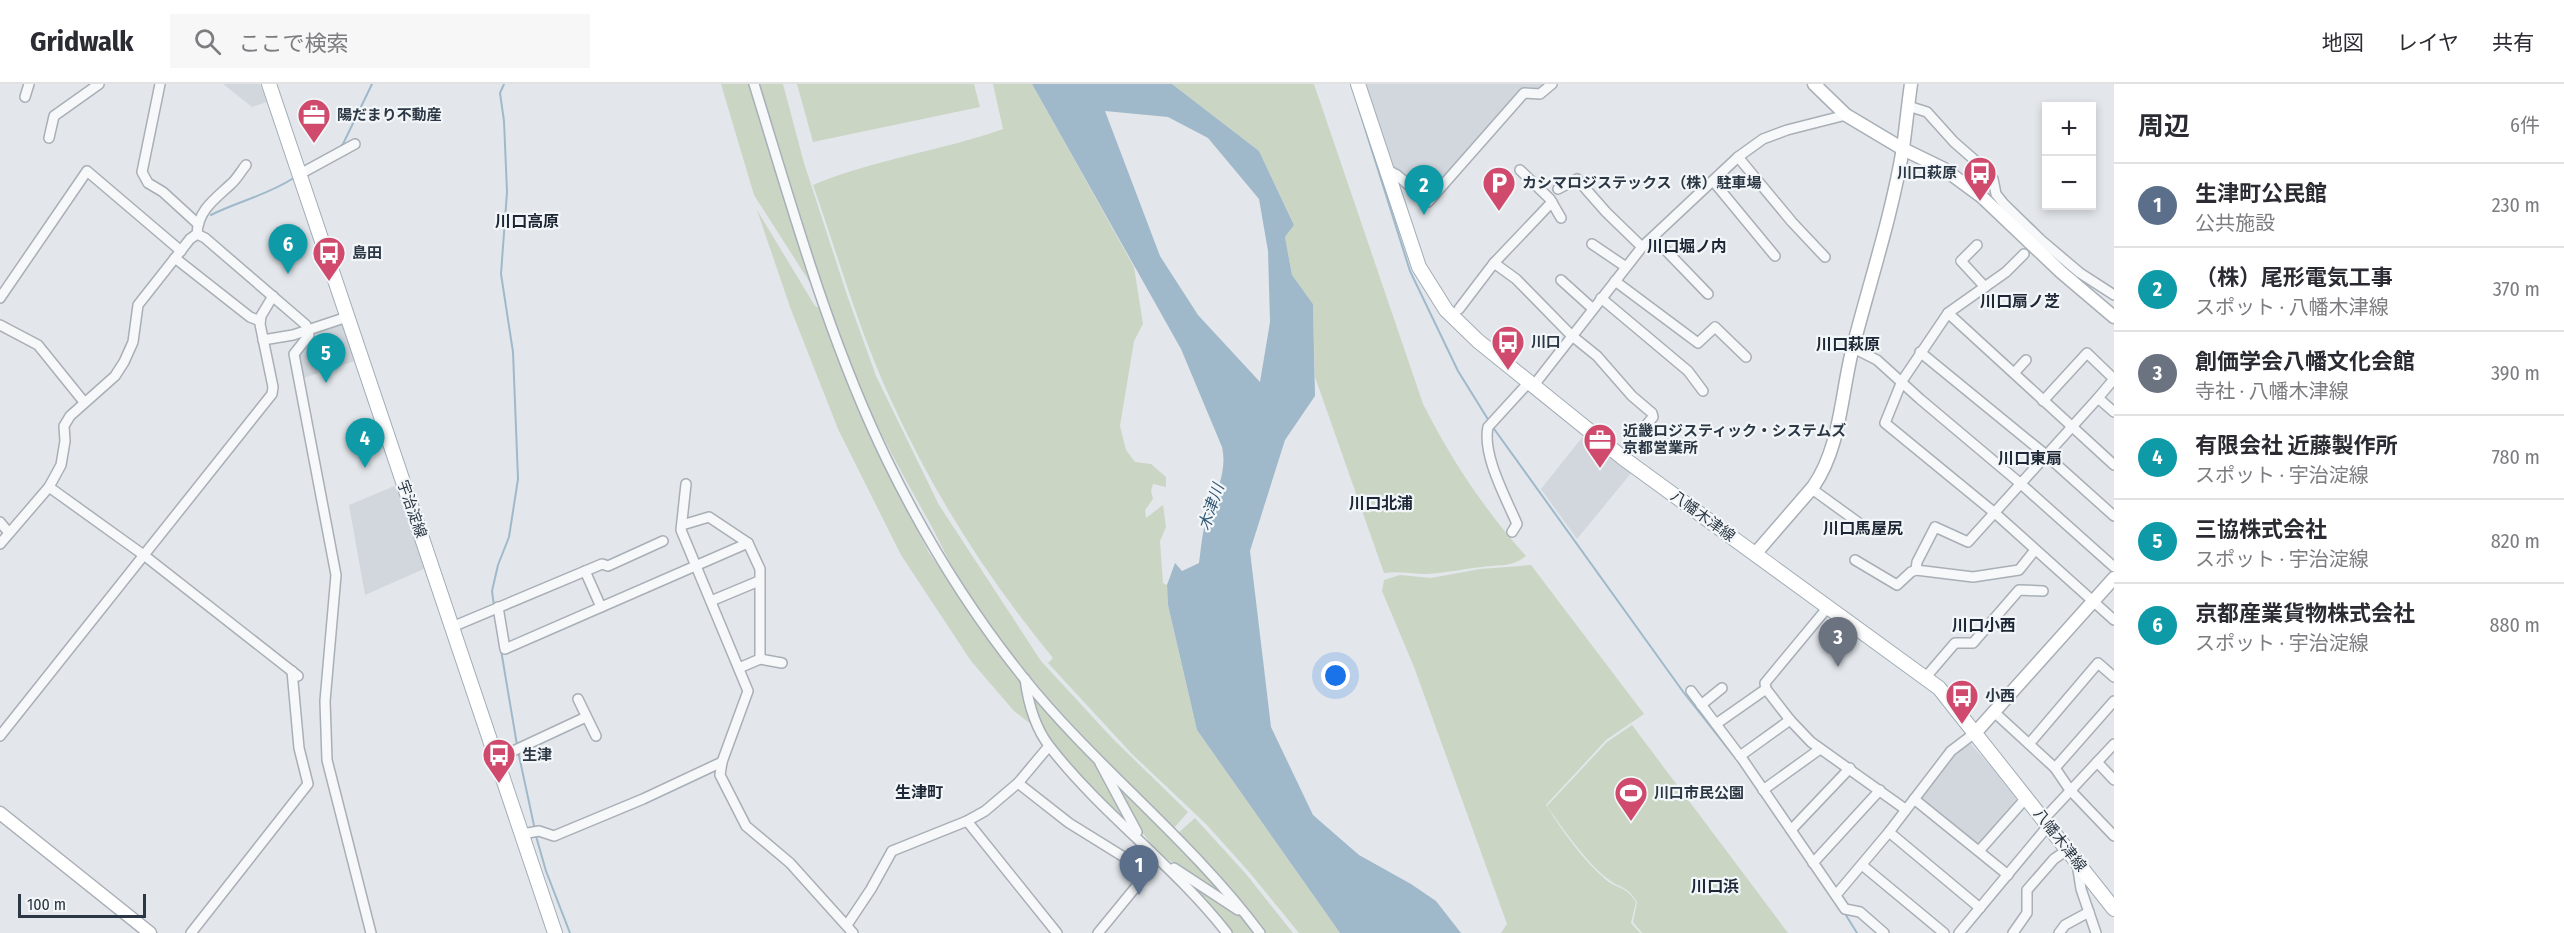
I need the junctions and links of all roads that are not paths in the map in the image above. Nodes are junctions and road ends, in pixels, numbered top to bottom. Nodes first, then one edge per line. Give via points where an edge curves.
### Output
1 (30, 84) edge
2 (99, 84) edge
3 (160, 84) edge
4 (269, 84) edge
5 (754, 84) edge
6 (1358, 84) edge
7 (1552, 84) edge
8 (1814, 84) edge
9 (1911, 84) edge
10 (25, 97) dead end
11 (1908, 106) junction
12 (1846, 115) junction
13 (49, 138) dead end
14 (355, 144) dead end
15 (1903, 149) junction
16 (1738, 157) junction
17 (246, 165) dead end
18 (1386, 169) junction
19 (1520, 170) dead end
20 (1573, 172) dead end
21 (300, 174) junction
22 (1713, 181) junction
23 (1558, 189) junction
24 (1551, 200) junction
25 (1561, 218) dead end
26 (197, 229) junction
27 (1653, 237) junction
28 (1592, 244) dead end
29 (1977, 244) dead end
30 (1642, 248) junction
31 (2024, 254) dead end
32 (178, 255) junction
33 (1775, 256) dead end
34 (1825, 257) dead end
35 (1494, 263) junction
36 (1626, 267) junction
37 (1562, 280) dead end
38 (1615, 281) junction
39 (1985, 287) junction
40 (1708, 294) dead end
41 (2114, 295) edge
42 (273, 296) junction
43 (0, 298) edge
44 (1601, 298) junction
45 (1592, 308) junction
46 (1459, 309) dead end
47 (1948, 313) junction
48 (347, 317) junction
49 (2114, 317) edge
50 (260, 321) junction
51 (0, 325) edge
52 (308, 330) junction
53 (1571, 335) junction
54 (263, 340) junction
55 (1853, 348) junction
56 (1920, 352) junction
57 (1746, 357) dead end
58 (2026, 360) dead end
59 (2014, 373) junction
60 (1902, 381) junction
61 (1532, 383) junction
62 (1703, 391) dead end
63 (2098, 398) junction
64 (2043, 401) junction
65 (84, 402) junction
66 (2114, 412) edge
67 (2072, 427) junction
68 (1643, 429) dead end
69 (2046, 456) junction
70 (2114, 465) edge
71 (686, 484) dead end
72 (2021, 484) junction
73 (49, 487) junction
74 (1812, 489) junction
75 (1996, 514) junction
76 (2114, 516) edge
77 (0, 522) edge
78 (1859, 523) dead end
79 (682, 525) junction
80 (1512, 532) dead end
81 (9, 533) junction
82 (663, 541) dead end
83 (748, 543) junction
84 (0, 544) edge
85 (2035, 550) junction
86 (1755, 554) junction
87 (145, 556) junction
88 (1855, 560) dead end
89 (696, 566) junction
90 (2114, 567) edge
91 (1916, 570) junction
92 (585, 571) junction
93 (2114, 578) edge
94 (759, 581) junction
95 (2043, 591) dead end
96 (711, 601) junction
97 (2094, 601) junction
98 (498, 607) junction
99 (601, 607) junction
100 (1828, 607) junction
101 (2114, 620) edge
102 (452, 627) junction
103 (760, 659) junction
104 (782, 663) dead end
105 (739, 668) junction
106 (1925, 678) junction
107 (2114, 678) edge
108 (1024, 679) junction
109 (1722, 688) dead end
110 (1766, 689) junction
111 (1691, 691) dead end
112 (578, 699) dead end
113 (2114, 701) edge
114 (1701, 705) junction
115 (1993, 711) junction
116 (586, 717) junction
117 (1790, 720) junction
118 (1716, 724) junction
119 (1976, 732) junction
120 (0, 736) edge
121 (596, 736) dead end
122 (2029, 744) junction
123 (2114, 744) edge
124 (1049, 746) junction
125 (1820, 749) junction
126 (1740, 756) junction
127 (496, 759) junction
128 (1099, 759) junction
129 (722, 762) junction
130 (2097, 762) junction
131 (1850, 768) junction
132 (2055, 768) junction
133 (2114, 780) edge
134 (1018, 783) junction
135 (1763, 789) junction
136 (1880, 790) junction
137 (2070, 790) junction
138 (2026, 798) junction
139 (1914, 799) junction
140 (1905, 809) junction
141 (0, 813) edge
142 (968, 821) junction
143 (2046, 823) junction
144 (1791, 830) junction
145 (1889, 832) junction
146 (522, 834) junction
147 (2114, 836) edge
148 (2067, 850) junction
149 (1979, 851) junction
150 (1152, 853) junction
151 (1813, 863) junction
152 (2077, 863) junction
153 (1862, 865) junction
154 (1148, 872) junction
155 (2008, 875) junction
156 (1836, 895) junction
157 (1980, 908) junction
158 (2114, 909) edge
159 (1243, 910) junction
160 (2089, 912) junction
161 (847, 925) junction
162 (150, 933) edge
163 (191, 933) edge
164 (371, 933) edge
165 (555, 933) edge
166 (853, 933) edge
167 (1057, 933) edge
168 (1098, 933) edge
169 (1227, 933) edge
170 (1260, 933) edge
171 (1884, 933) edge
172 (1944, 933) edge
173 (1959, 933) edge
174 (2013, 933) edge
175 (2059, 933) edge
176 (2096, 933) edge

1 - 10 street
2 - 13 street via 54,116
3 - 26 street via 142,172 148,183 164,192
4 - 21 main road, 宇治淀線
5 - 108 street via 824,302 853,383 887,460 971,607
6 - 18 main road, 八幡木津線
7 - 18 street via 1540,94 1524,93 1428,202
8 - 12 street
9 - 11 street
11 - 15 street
11 - 41 street via 1927,112 1986,171 1993,179 1996,194 2041,240
12 - 15 street
12 - 16 street via 1763,139
14 - 21 street
15 - 49 street via 1944,169 1982,197
15 - 55 street
16 - 22 street
16 - 34 street
17 - 26 street via 209,202
18 - 61 main road, 八幡木津線 via 1419,267 1431,289 1458,323
19 - 24 street
20 - 23 street
21 - 48 main road, 宇治淀線
22 - 27 street
22 - 33 street
23 - 24 street
23 - 30 street via 1577,179
24 - 25 street
24 - 35 street
26 - 32 street
26 - 42 street
27 - 30 street
27 - 40 street
28 - 36 street
29 - 39 street via 1961,261
30 - 36 street
31 - 39 street
32 - 43 street via 87,171
32 - 50 street via 250,317
32 - 65 street via 138,305 133,342 124,362 115,376
35 - 46 street
35 - 53 street via 1516,279
36 - 38 street
37 - 45 street
38 - 44 street
38 - 57 street via 1698,343 1715,327
39 - 47 street
42 - 50 street
42 - 52 street
44 - 45 street
44 - 62 street via 1688,371
45 - 53 street
47 - 56 street
47 - 59 street
48 - 52 street
48 - 102 main road, 宇治淀線
50 - 54 street
51 - 65 street via 38,345
52 - 54 street
52 - 164 street via 309,336 294,354 336,575 325,701 327,760
53 - 61 street
53 - 68 street via 1604,362 1652,413
54 - 87 street via 272,394
55 - 60 street via 1877,360
55 - 74 street via 1830,455
56 - 60 street
56 - 69 street
58 - 59 street
59 - 64 street
60 - 72 street
60 - 75 street via 1885,423
61 - 80 street via 1486,433 1497,476 1517,524
61 - 86 main road, 八幡木津線 via 1623,458
63 - 64 street via 2114,379 2087,353
63 - 66 street
63 - 67 street
64 - 67 street
65 - 73 street via 64,426 60,465
67 - 69 street
67 - 70 street
69 - 72 street
69 - 76 street
71 - 79 street
72 - 75 street
72 - 90 street
73 - 81 street
73 - 87 street
74 - 78 street
74 - 86 street
75 - 85 street
75 - 91 street via 1968,542 1935,527
77 - 81 street
79 - 83 street via 709,517
79 - 89 street
81 - 84 street
82 - 92 street via 608,566 602,564
83 - 89 street
83 - 94 street via 760,569
85 - 91 street via 2019,570 1973,577
85 - 97 street
86 - 100 main road, 八幡木津線
87 - 120 street
87 - 163 street via 295,674 298,748 308,784
88 - 91 street via 1897,585
89 - 96 street
89 - 99 street
92 - 98 street
92 - 99 street
93 - 97 street
94 - 96 street
94 - 103 street
95 - 106 street via 2019,590 1973,643 1955,643
96 - 105 street
97 - 101 street
97 - 115 street
98 - 99 street via 505,649
98 - 102 street
100 - 106 main road, 八幡木津線
100 - 110 street via 1765,683
102 - 127 main road, 宇治淀線
103 - 104 street
103 - 105 street
105 - 129 street via 748,691
106 - 119 main road, 八幡木津線 via 1939,688
107 - 122 street via 2098,663
108 - 124 street via 1030,705
108 - 128 street
109 - 114 street
110 - 117 street
110 - 118 street
111 - 114 street
112 - 116 street
113 - 132 street
114 - 118 street
115 - 119 street
115 - 122 street
116 - 121 street
116 - 127 street
117 - 125 street
117 - 126 street
118 - 126 street
119 - 138 main road, 八幡木津線
119 - 139 street via 1951,751
122 - 132 street
123 - 130 street
124 - 134 street
124 - 150 street
125 - 131 street
125 - 135 street
126 - 135 street
127 - 146 main road, 宇治淀線
128 - 150 street via 1135,830
128 - 159 street via 1174,833
129 - 146 street via 554,836 539,831
129 - 161 street via 720,775 746,826 790,863
130 - 133 street
130 - 137 street
131 - 136 street
131 - 144 street
132 - 137 street
134 - 142 street
134 - 154 street via 1069,823
135 - 144 street
136 - 140 street
136 - 151 street
137 - 143 street
137 - 147 street
138 - 143 main road, 八幡木津線
138 - 149 street
139 - 140 street
139 - 149 street
140 - 145 street
141 - 162 street
142 - 161 street via 892,851
142 - 167 street
143 - 148 main road, 八幡木津線
143 - 155 street
144 - 151 street
145 - 153 street
145 - 157 street
146 - 165 main road, 宇治淀線
148 - 152 main road, 八幡木津線
148 - 174 street via 2027,890 2027,913
149 - 155 street
150 - 154 street via 1145,862
150 - 159 street
150 - 169 street
151 - 156 street
152 - 158 main road, 八幡木津線
152 - 160 street
153 - 156 street
153 - 172 street
154 - 168 street
155 - 157 street
156 - 171 street via 1845,909 1860,912
157 - 173 street
159 - 170 street
160 - 175 street via 2065,925
160 - 176 street
161 - 166 street

